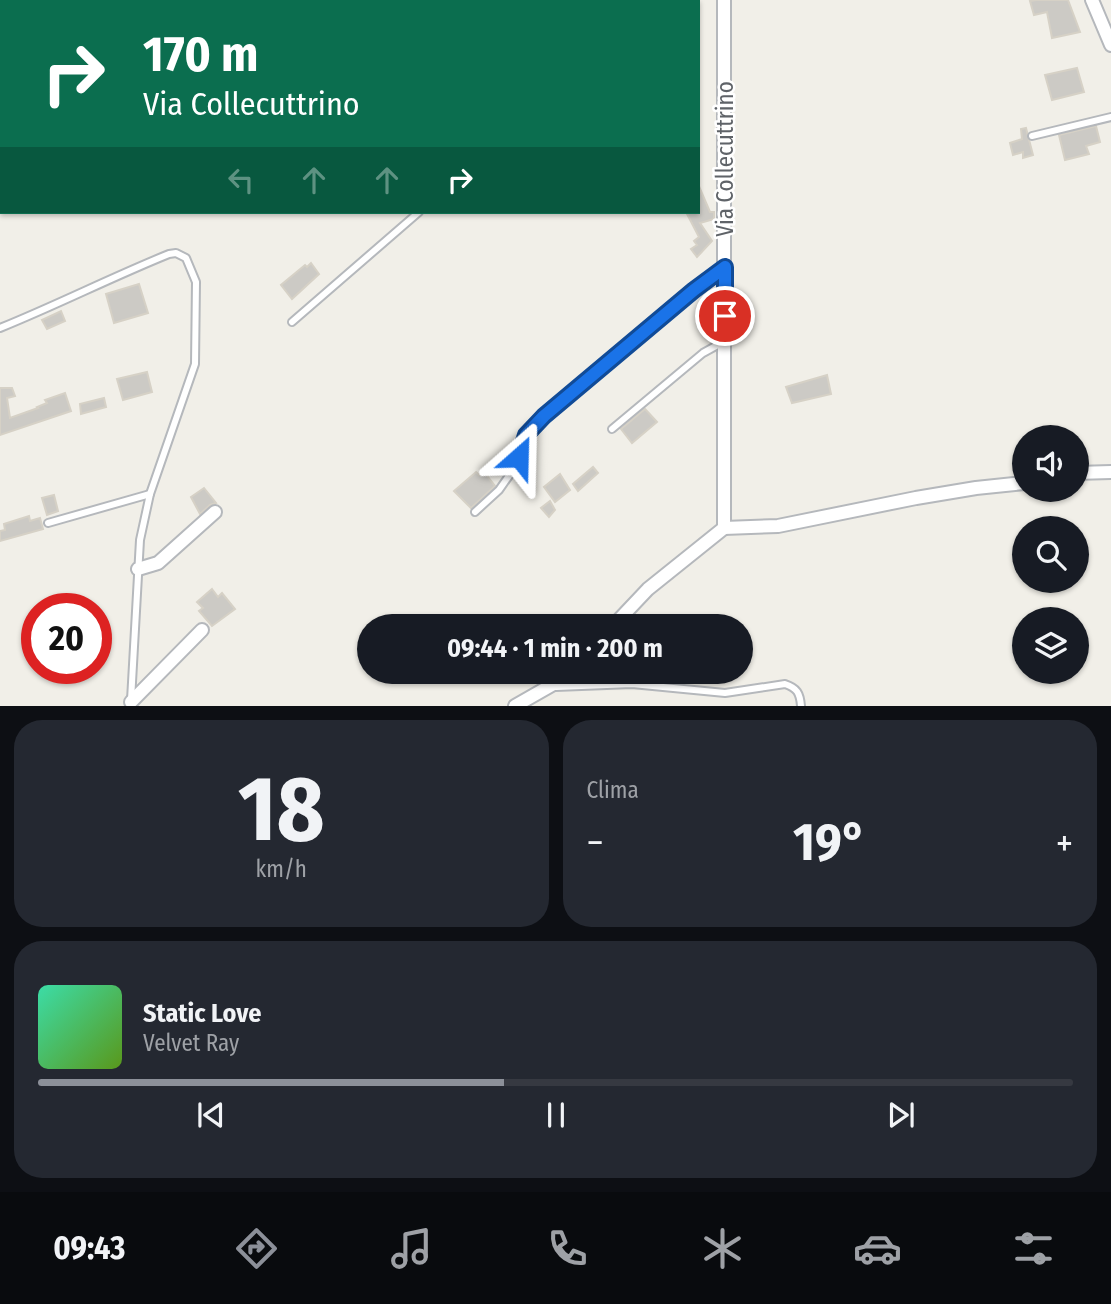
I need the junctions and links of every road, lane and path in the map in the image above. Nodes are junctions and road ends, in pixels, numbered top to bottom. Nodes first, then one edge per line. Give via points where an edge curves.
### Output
1 (724, 0) edge
2 (1091, 0) edge
3 (1111, 45) edge
4 (1111, 117) edge
5 (1032, 136) dead end
6 (417, 214) edge
7 (725, 267) junction
8 (292, 322) dead end
9 (0, 328) edge
10 (725, 341) junction
11 (612, 429) dead end
12 (1111, 472) edge
13 (1089, 473) edge
14 (1012, 484) edge
15 (150, 494) junction
16 (215, 512) dead end
17 (475, 512) dead end
18 (48, 523) dead end
19 (724, 528) junction
20 (138, 569) junction
21 (624, 614) edge
22 (202, 631) dead end
23 (552, 684) edge
24 (547, 687) junction
25 (131, 704) edge
26 (515, 705) edge
27 (801, 705) edge

1 - 7 street, Via Collecuttrino
2 - 3 street
4 - 5 lane
6 - 8 lane
7 - 10 street, Via Collecuttrino
7 - 17 lane via 544,416 526,435 499,490
9 - 15 lane via 169,254 186,258 196,282 195,364
10 - 11 lane via 703,353
10 - 19 street, Via Collecuttrino
12 - 13 street
14 - 19 street via 778,526
15 - 18 lane
15 - 20 lane
16 - 20 street via 158,563
19 - 21 street
20 - 25 lane
22 - 25 street
23 - 24 street
24 - 26 street
24 - 27 lane via 632,684 725,692 785,684 794,687

